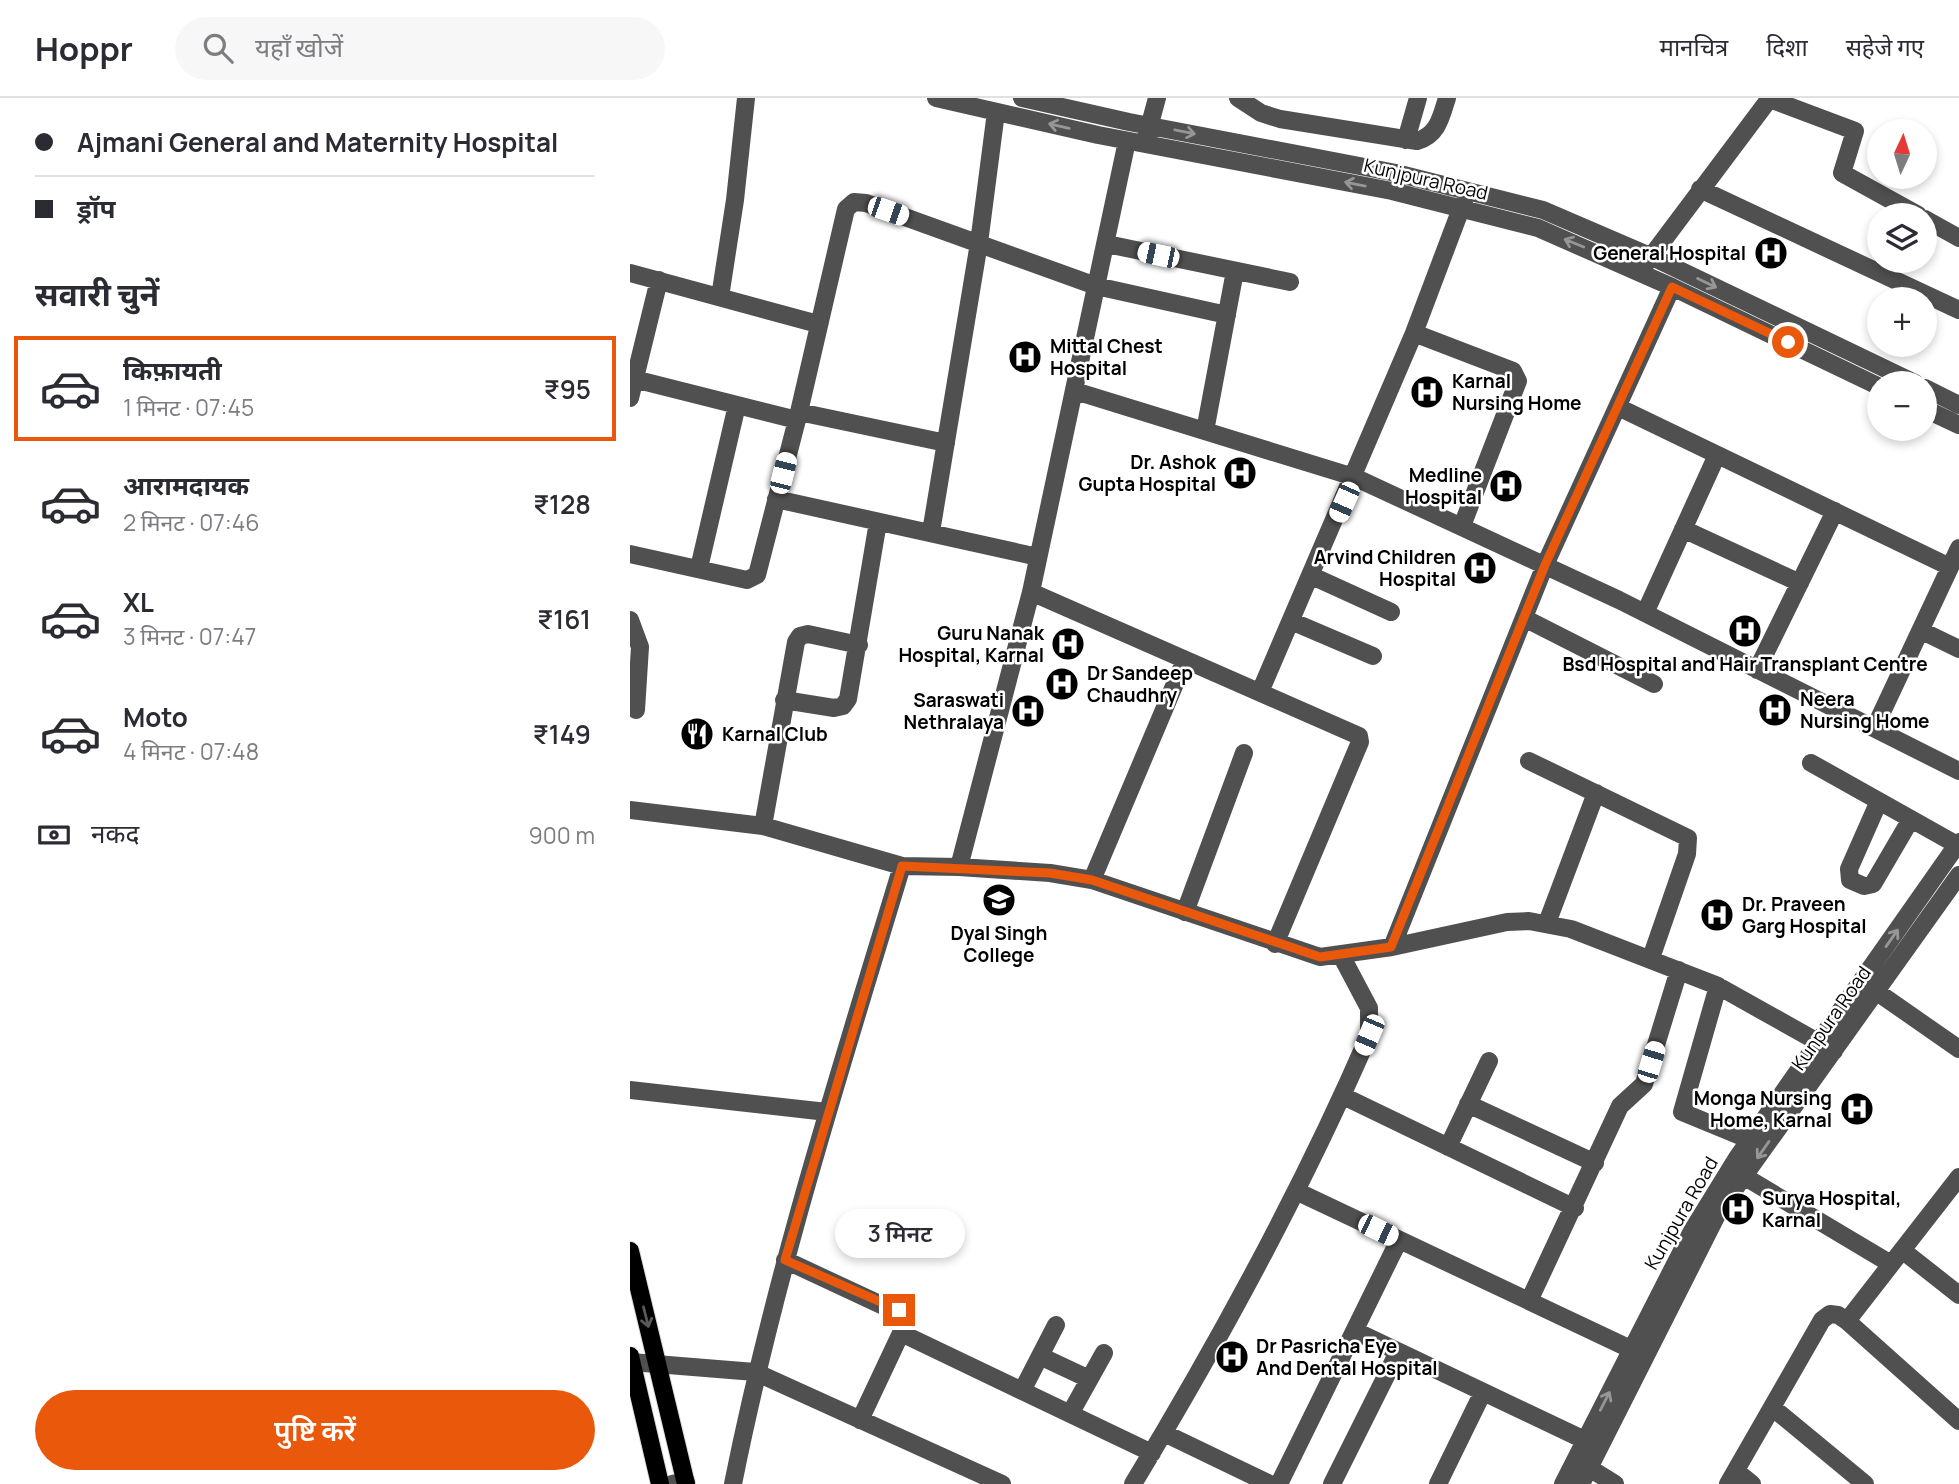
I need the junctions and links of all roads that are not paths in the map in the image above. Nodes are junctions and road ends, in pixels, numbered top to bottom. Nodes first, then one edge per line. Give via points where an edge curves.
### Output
1 (746, 98) edge
2 (936, 98) edge
3 (1022, 98) edge
4 (1157, 98) edge
5 (1238, 98) edge
6 (1418, 98) edge
7 (1447, 98) edge
8 (1770, 98) edge
9 (1101, 107) edge
10 (996, 111) junction
11 (1098, 135) junction
12 (1140, 136) junction
13 (1406, 140) junction
14 (1699, 189) junction
15 (1467, 190) junction
16 (1896, 203) edge
17 (1462, 208) junction
18 (1937, 226) edge
19 (1959, 238) edge
20 (979, 243) junction
21 (1107, 244) junction
22 (1650, 256) junction
23 (1236, 271) junction
24 (1640, 272) junction
25 (630, 273) edge
26 (659, 280) junction
27 (1290, 282) dead end
28 (1096, 286) junction
29 (1672, 287) junction
30 (720, 297) junction
31 (1959, 310) edge
32 (1227, 315) junction
33 (818, 324) junction
34 (1414, 333) junction
35 (1890, 371) edge
36 (634, 379) junction
37 (1867, 381) edge
38 (1074, 391) junction
39 (1937, 394) edge
40 (630, 398) edge
41 (737, 405) junction
42 (1959, 405) edge
43 (1618, 407) junction
44 (1937, 415) edge
45 (798, 416) junction
46 (1959, 425) edge
47 (1205, 430) junction
48 (946, 443) junction
49 (1717, 455) junction
50 (1354, 477) junction
51 (776, 499) junction
52 (1835, 511) junction
53 (878, 522) junction
54 (1462, 526) junction
55 (1684, 529) junction
56 (930, 532) junction
57 (1959, 548) edge
58 (630, 554) edge
59 (1038, 557) junction
60 (1545, 565) junction
61 (1950, 567) junction
62 (699, 568) junction
63 (1312, 576) junction
64 (1800, 583) junction
65 (1031, 593) junction
66 (1391, 612) dead end
67 (1645, 613) junction
68 (1524, 618) junction
69 (630, 620) edge
70 (1292, 621) junction
71 (1922, 631) junction
72 (859, 645) junction
73 (1959, 649) edge
74 (1373, 656) dead end
75 (1185, 660) junction
76 (1757, 670) junction
77 (1654, 684) dead end
78 (1260, 692) junction
79 (784, 700) junction
80 (636, 710) dead end
81 (1875, 727) junction
82 (1244, 753) dead end
83 (1529, 761) dead end
84 (1811, 763) dead end
85 (1959, 771) edge
86 (1596, 793) junction
87 (1879, 801) junction
88 (630, 810) edge
89 (1911, 819) junction
90 (763, 826) junction
91 (1958, 844) edge
92 (902, 866) junction
93 (959, 867) junction
94 (1092, 880) junction
95 (1956, 887) edge
96 (1185, 912) junction
97 (1546, 923) junction
98 (1275, 944) junction
99 (1391, 947) junction
100 (1342, 957) junction
101 (1651, 958) junction
102 (1679, 970) junction
103 (1718, 986) junction
104 (1869, 986) junction
105 (1826, 1046) junction
106 (1959, 1049) edge
107 (1489, 1061) dead end
108 (630, 1090) edge
109 (1343, 1096) junction
110 (1468, 1104) junction
111 (827, 1112) junction
112 (1750, 1140) junction
113 (1448, 1147) junction
114 (1595, 1163) junction
115 (1737, 1173) junction
116 (1959, 1177) edge
117 (1296, 1191) junction
118 (1574, 1208) junction
119 (1399, 1240) junction
120 (630, 1251) edge
121 (1897, 1257) junction
122 (785, 1260) junction
123 (1959, 1296) edge
124 (1529, 1301) junction
125 (1847, 1321) junction
126 (1056, 1325) dead end
127 (1355, 1331) junction
128 (901, 1334) junction
129 (1398, 1352) junction
130 (1104, 1353) dead end
131 (1638, 1353) junction
132 (630, 1356) edge
133 (1040, 1356) junction
134 (631, 1362) edge
135 (658, 1365) junction
136 (755, 1373) junction
137 (1090, 1379) junction
138 (1022, 1391) junction
139 (1482, 1394) junction
140 (1773, 1408) junction
141 (1070, 1414) junction
142 (860, 1420) junction
143 (1959, 1421) edge
144 (1166, 1434) junction
145 (1592, 1444) junction
146 (1152, 1453) junction
147 (1582, 1470) edge
148 (1732, 1478) edge
149 (681, 1483) edge
150 (660, 1484) edge
151 (733, 1484) edge
152 (1002, 1484) edge
153 (1133, 1484) edge
154 (1270, 1484) edge
155 (1279, 1484) edge
156 (1332, 1484) edge
157 (1438, 1484) edge
158 (1563, 1484) edge
159 (1615, 1484) edge
160 (1752, 1484) edge
161 (1865, 1484) edge

1 - 30 street
2 - 10 street, Kunjpura Road
3 - 9 street, Kunjpura Road
4 - 12 street
5 - 13 street via 1280,119
6 - 13 street
7 - 13 street via 1436,130 1428,138
8 - 14 street
8 - 16 street via 1855,131 1842,173
9 - 11 street
9 - 12 street, Kunjpura Road
11 -> 10 street, Kunjpura Road
10 - 20 street
11 - 12 street, Kunjpura Road
12 -> 15 street, Kunjpura Road via 1396,173
17 -> 12 street, Kunjpura Road
12 - 21 street
14 - 22 street
14 - 31 street
15 - 17 street
15 - 22 street, Kunjpura Road via 1544,210
24 -> 17 street, Kunjpura Road via 1538,228
17 - 34 street
18 - 19 street
20 - 28 street
20 - 33 street via 854,202 846,209
20 - 48 street
21 - 23 street
21 - 28 street
22 - 24 street
22 -> 35 street, Kunjpura Road
23 - 27 street
23 - 32 street
24 - 29 street, Kunjpura Road
25 - 26 street
26 - 30 street
26 - 36 street
28 - 32 street
28 - 38 street
29 - 37 street, Kunjpura Road
29 - 43 street
30 - 33 street
32 - 47 street
33 - 45 street
34 - 50 street
34 - 54 street via 1518,375
36 - 40 street
36 - 41 street
38 - 47 street
38 - 59 street
39 - 42 street
41 - 45 street
41 - 62 street
43 - 49 street
43 - 60 street
44 - 46 street
45 - 48 street
45 - 51 street
47 - 50 street
48 - 56 street
49 - 52 street
49 - 55 street
50 - 54 street
50 - 63 street
51 - 53 street
51 - 62 street via 754,579
52 - 61 street
52 - 64 street
53 - 56 street
53 - 72 street
54 - 60 street
55 - 64 street
55 - 67 street
56 - 59 street
57 - 61 street
58 - 62 street
59 - 65 street
60 - 67 street
60 - 68 street
61 - 71 street
63 - 66 street
63 - 70 street
64 - 76 street
65 - 75 street
65 - 93 street
67 - 76 street
68 - 77 street
68 - 99 street
69 - 80 street via 640,647
70 - 74 street
70 - 78 street
71 - 73 street
71 - 81 street
72 - 79 street via 843,706
72 - 79 street via 800,635
75 - 78 street
75 - 94 street
76 - 81 street
78 - 98 street via 1354,732 1360,742
79 - 90 street
81 - 85 street
82 - 96 street
83 - 86 street
84 - 87 street
86 - 97 street
86 - 101 street via 1688,838 1687,854
87 - 89 street
87 - 89 street via 1849,869 1850,880 1864,886 1873,884
88 - 90 street
89 - 91 street
90 - 92 street
104 -> 91 street, Kunjpura Road
92 - 93 street
92 - 111 street
93 - 94 street
94 - 96 street
95 - 104 street, Kunpura Road
96 - 98 street
97 - 99 street via 1507,922
97 - 101 street
98 - 100 street via 1320,957
99 - 100 street
100 - 109 street via 1371,1021
101 - 102 street
102 - 103 street
102 - 114 street via 1644,1084 1623,1100
103 - 105 street
103 - 112 street via 1682,1112
104 - 105 street, Kunjpura Road
104 - 106 street
105 - 112 street, Kunjpura Road
105 -> 115 street, Kunpura Road
107 - 110 street
108 - 111 street
109 - 113 street
109 - 117 street
110 - 113 street
110 - 114 street
111 - 122 street
112 - 115 street, Kunjpura Road
113 - 118 street
114 - 118 street
115 - 121 street
115 - 131 street, Kunjpura Road via 1692,1231
116 - 121 street
117 - 119 street
117 - 144 street
118 - 124 street
119 - 124 street
119 - 127 street
120 -> 135 main road
121 - 123 street
121 - 125 street
122 - 128 street via 899,1310 904,1322
122 - 136 street
124 - 131 street
125 - 140 street via 1838,1314 1822,1320
125 - 143 street
126 - 133 street
127 - 129 street
127 - 155 street
128 - 138 street
128 - 142 street
129 - 139 street
129 - 156 street
130 - 137 street
131 - 145 street, Kunjpura Road
132 - 134 main road
133 - 137 street
133 - 138 street
134 - 135 street
134 - 150 main road
135 - 136 street
135 - 149 main road
136 - 142 street
136 - 151 street
137 - 141 street
138 - 141 street
139 - 145 street
139 - 157 street
140 - 148 street
140 - 161 street
141 - 146 street
142 - 152 street
144 - 146 street
144 - 154 street
145 - 147 street, Kunjpura Road
146 - 153 street
147 - 158 street, Kunjpura Road
147 - 159 street
148 - 160 street

